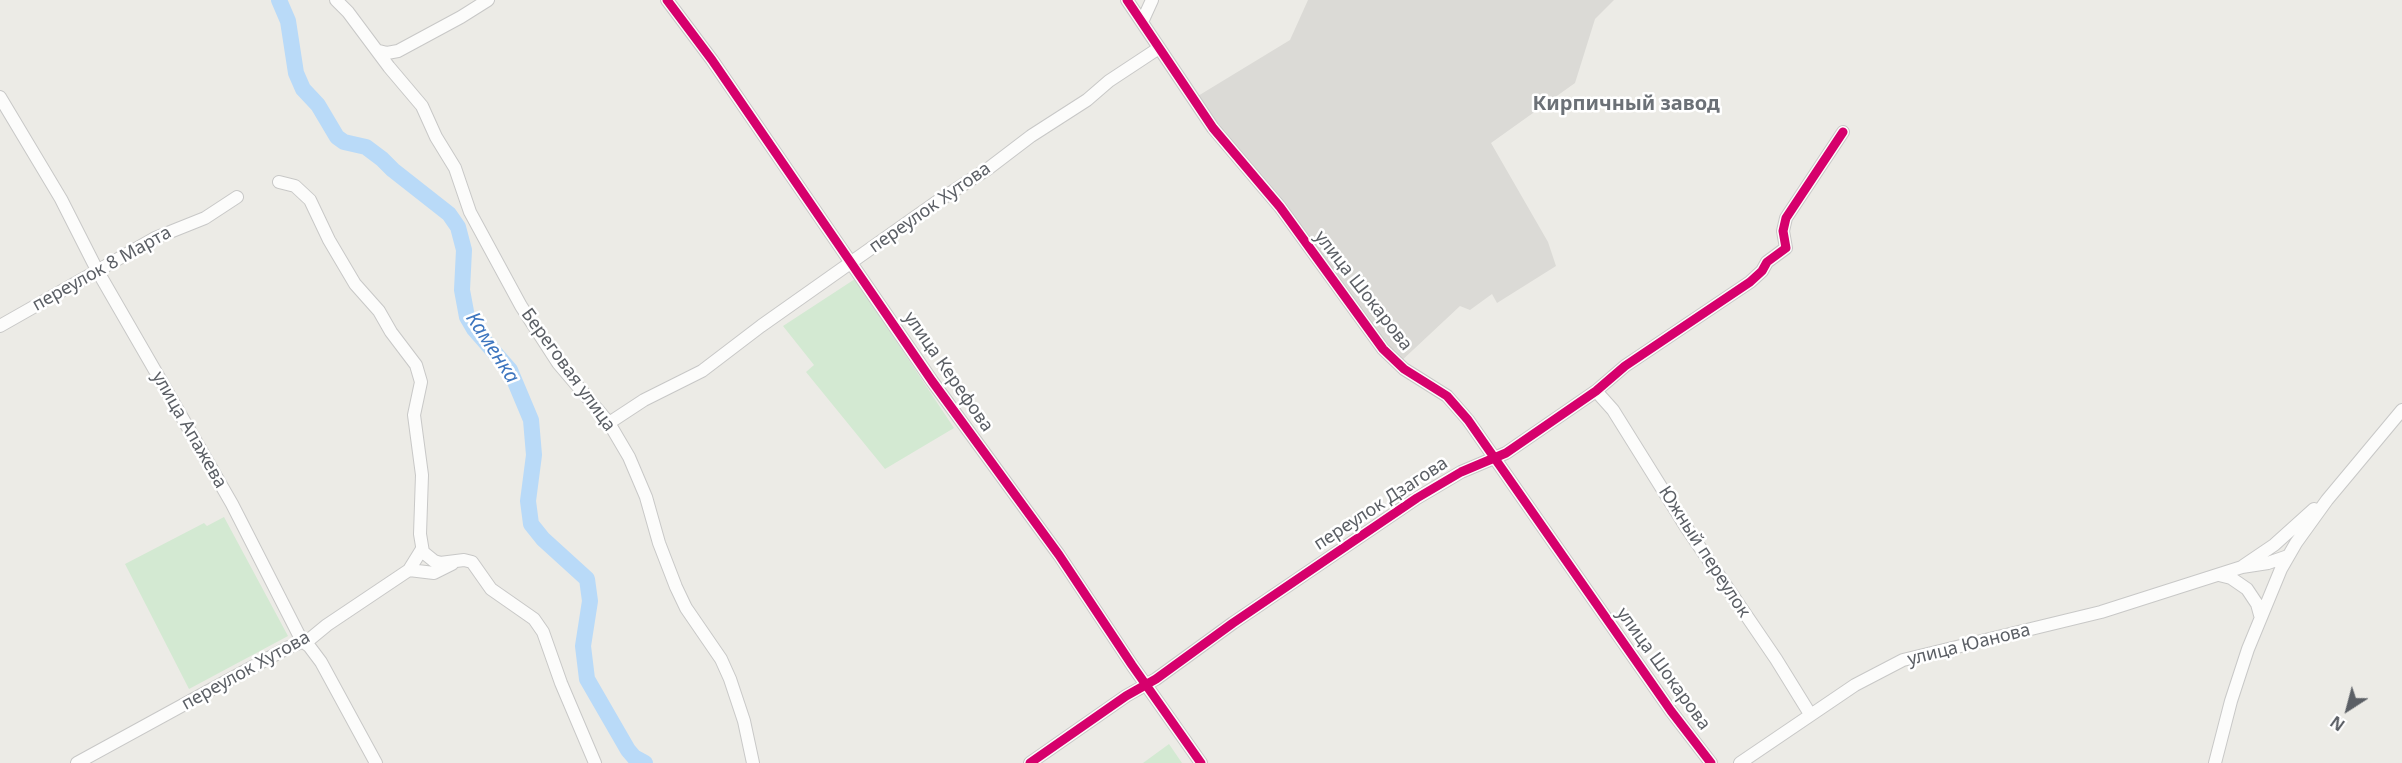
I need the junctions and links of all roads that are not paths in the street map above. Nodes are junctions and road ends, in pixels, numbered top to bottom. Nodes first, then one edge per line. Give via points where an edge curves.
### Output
1 (336, 0) edge
2 (488, 0) edge
3 (667, 0) edge
4 (1128, 0) edge
5 (1152, 0) edge
6 (1142, 22) junction
7 (1159, 48) junction
8 (379, 51) junction
9 (398, 51) junction
10 (394, 72) junction
11 (0, 97) edge
12 (1843, 132) dead end
13 (279, 182) dead end
14 (237, 196) dead end
15 (852, 263) junction
16 (97, 270) junction
17 (0, 326) edge
18 (1596, 391) junction
19 (2402, 410) edge
20 (609, 423) junction
21 (1496, 458) junction
22 (2334, 490) junction
23 (422, 549) junction
24 (2288, 556) junction
25 (454, 562) junction
26 (2242, 567) junction
27 (409, 570) junction
28 (2219, 575) junction
29 (2260, 615) junction
30 (302, 641) junction
31 (1146, 685) junction
32 (1810, 714) junction
33 (77, 763) edge
34 (376, 763) edge
35 (595, 763) edge
36 (753, 763) edge
37 (1030, 763) edge
38 (1201, 763) edge
39 (1711, 763) edge
40 (1740, 763) edge
41 (2215, 763) edge

1 - 8 street, Береговая улица
2 - 9 street
3 - 15 street, улица Керефова
4 - 6 street, улица Шокарова
5 - 6 street
6 - 7 street, улица Шокарова
7 - 15 street, переулок Хутова
7 - 21 street, улица Шокарова via 1214,128 1280,207 1383,349 1404,369 1456,405
8 - 9 street
8 - 10 street, Береговая улица
9 - 10 street
10 - 20 street, Береговая улица via 422,105 455,168 470,212 527,315 558,363
11 - 16 street, улица Апажева via 61,199
12 - 18 street, переулок Дзагова via 1786,218 1786,248 1750,282 1625,366
13 - 23 street via 294,186 310,200 355,284 416,365 421,386 414,415 422,475
14 - 16 street, переулок 8 Марта via 205,218 155,238
15 - 20 street, переулок Хутова via 702,371
15 - 31 street, улица Керефова
16 - 17 street, переулок 8 Марта
16 - 30 street, улица Апажева via 232,504
18 - 21 street, переулок Дзагова
18 - 32 street, Южный переулок via 1626,429 1686,528
19 - 22 street
20 - 36 street, Береговая улица via 640,480 676,587 730,679
21 - 31 street, переулок Дзагова via 1461,472 1417,498
21 - 39 street, улица Шокарова
22 - 24 street
22 - 26 street via 2274,545
23 - 25 street via 434,561
23 - 27 street
24 - 26 street
24 - 29 street
25 - 27 street via 434,573
25 - 35 street via 472,562 491,589 538,624
26 - 28 street, улица Юанова
27 - 30 street, переулок Хутова
28 - 29 street via 2247,589
28 - 32 street, улица Юанова via 2101,612 1904,660 1873,674
29 - 41 street
30 - 33 street, переулок Хутова
30 - 34 street, улица Апажева via 321,662
31 - 37 street, переулок Дзагова
31 - 38 street, улица Керефова
32 - 40 street, улица Юанова

